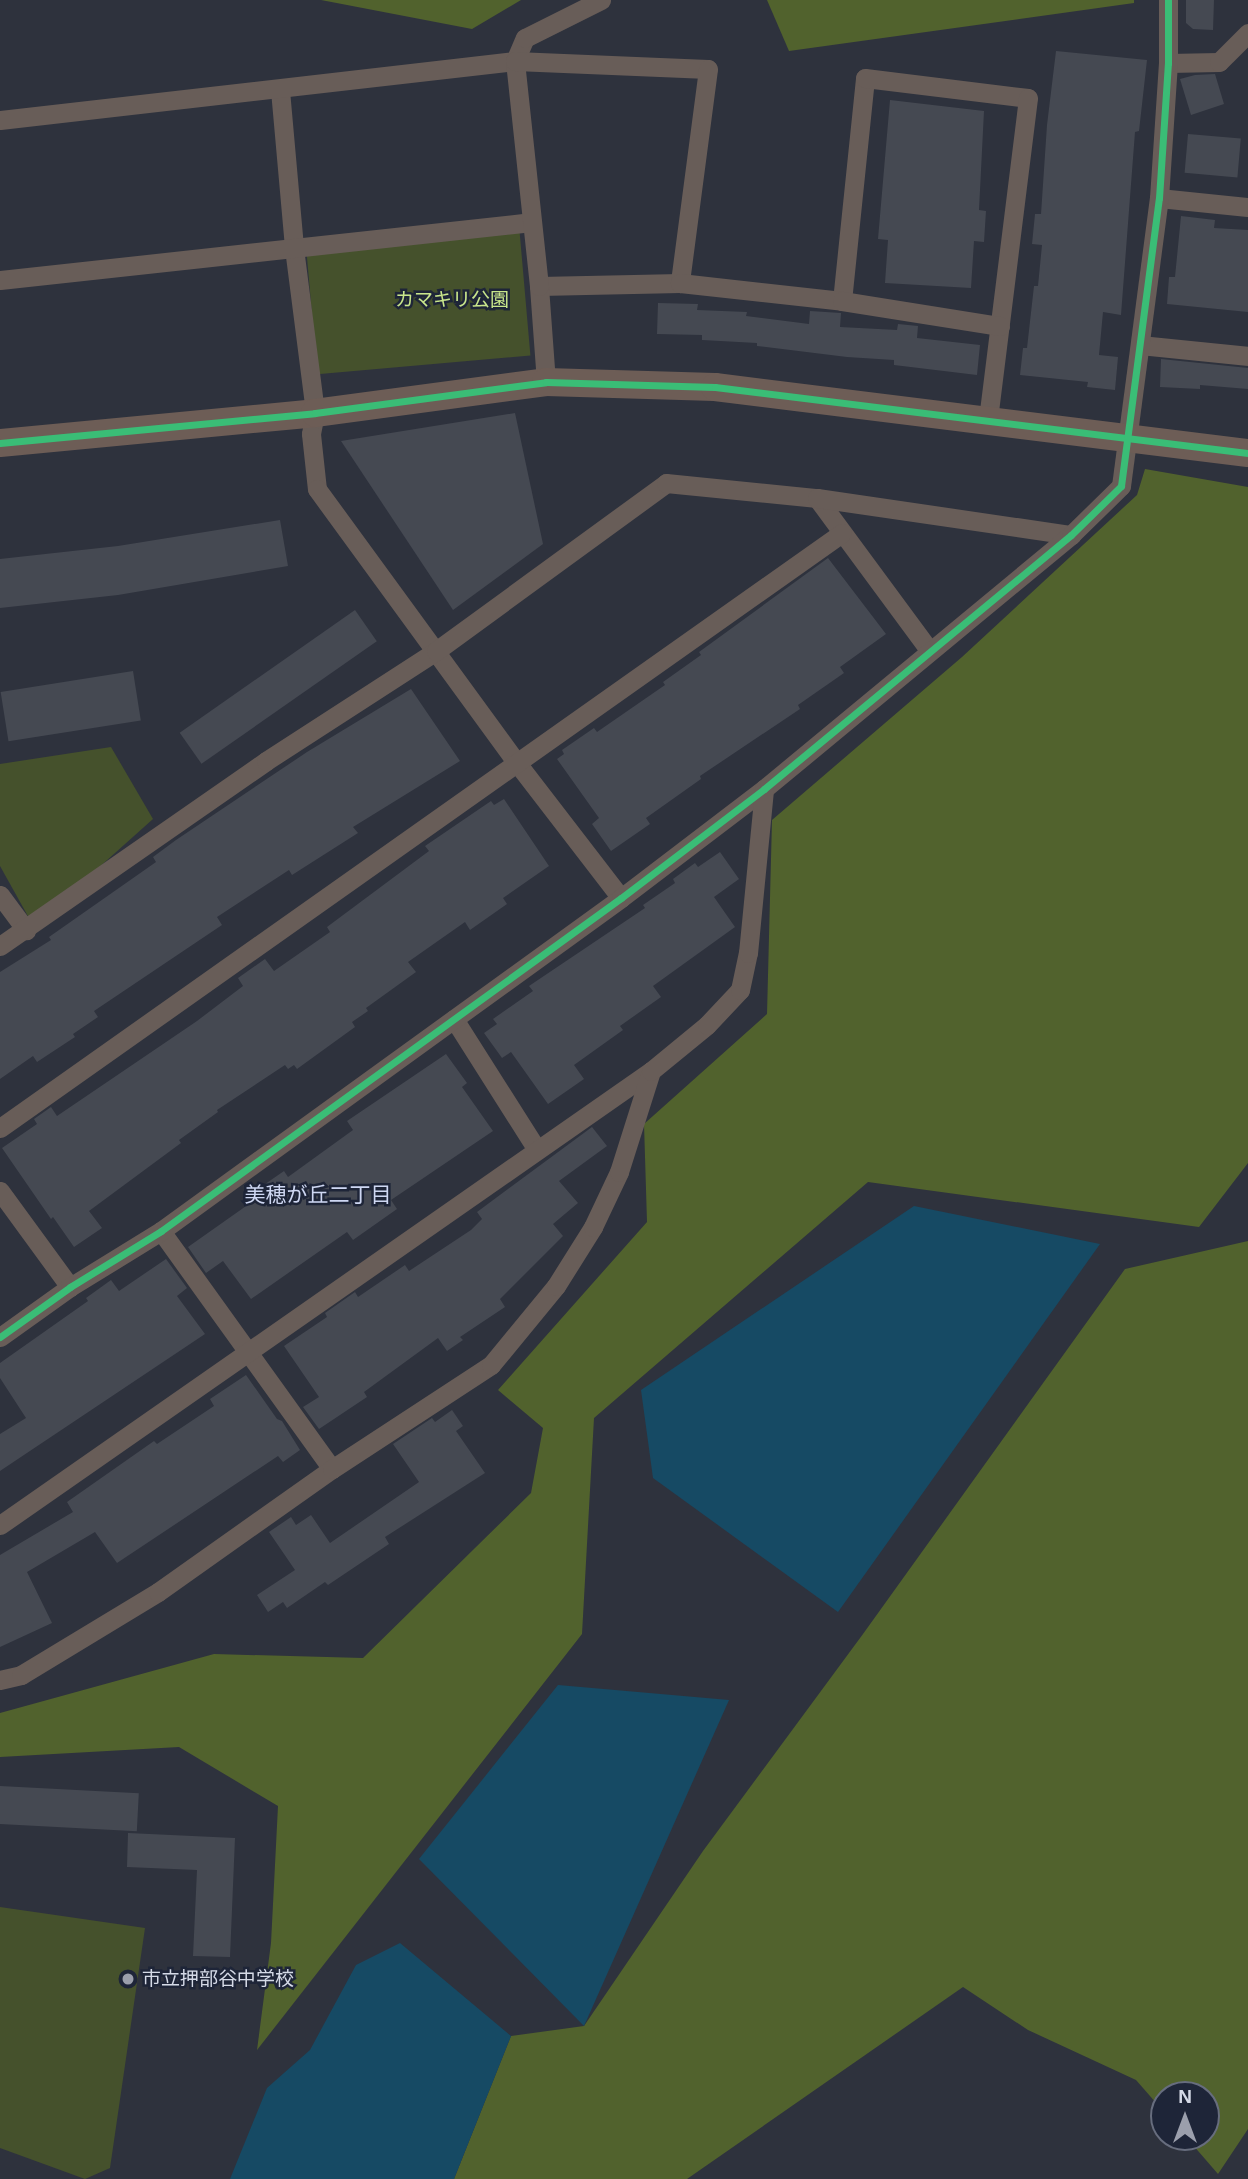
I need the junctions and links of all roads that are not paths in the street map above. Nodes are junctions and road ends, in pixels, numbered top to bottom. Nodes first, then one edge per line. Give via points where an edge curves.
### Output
1 (601, 0) edge
2 (1168, 0) edge
3 (1248, 33) edge
4 (515, 61) junction
5 (1168, 63) junction
6 (280, 90) junction
7 (0, 120) edge
8 (1159, 198) junction
9 (1248, 207) edge
10 (532, 222) junction
11 (294, 248) junction
12 (0, 280) edge
13 (680, 283) junction
14 (539, 286) junction
15 (842, 301) junction
16 (1000, 326) junction
17 (1140, 345) junction
18 (1248, 356) edge
19 (546, 382) junction
20 (315, 413) junction
21 (988, 420) junction
22 (1128, 437) junction
23 (0, 443) edge
24 (1248, 453) edge
25 (817, 498) junction
26 (842, 533) junction
27 (1070, 535) junction
28 (436, 651) junction
29 (930, 651) junction
30 (517, 764) junction
31 (764, 789) junction
32 (0, 895) edge
33 (621, 898) junction
34 (26, 930) junction
35 (0, 946) edge
36 (454, 1019) junction
37 (651, 1071) junction
38 (0, 1128) edge
39 (537, 1150) junction
40 (0, 1191) edge
41 (161, 1231) junction
42 (70, 1287) junction
43 (0, 1337) edge
44 (246, 1351) junction
45 (332, 1469) junction
46 (0, 1525) edge
47 (0, 1679) edge

1 - 4 street via 525,38
2 - 5 street
3 - 5 street via 1219,62
4 - 6 street
4 - 10 street
4 - 13 street via 708,69
5 - 8 street
6 - 7 street
6 - 11 street
8 - 9 street
8 - 17 street
10 - 11 street
10 - 14 street
11 - 12 street
11 - 20 street
13 - 14 street
13 - 15 street
14 - 19 street
15 - 16 street
15 - 16 street via 864,78 1028,98
16 - 21 street
17 - 18 street
17 - 22 street
19 - 20 street
19 - 21 street via 715,387
20 - 23 street
20 - 28 street via 311,433 317,489
21 - 22 street
22 - 24 street
22 - 27 street via 1121,486
25 - 26 street
25 - 27 street
25 - 28 street via 666,484
26 - 29 street
26 - 30 street
27 - 29 street
28 - 30 street
28 - 34 street via 266,761
29 - 31 street
30 - 33 street
30 - 38 street
31 - 33 street
31 - 37 street via 748,953 740,990
32 - 34 street
33 - 36 street
34 - 35 street
36 - 39 street
36 - 41 street
37 - 39 street
37 - 45 street via 620,1172 556,1286 491,1365
39 - 44 street
40 - 42 street
41 - 42 street
41 - 44 street
42 - 43 street
44 - 45 street
44 - 46 street
45 - 47 street via 158,1592 21,1675

